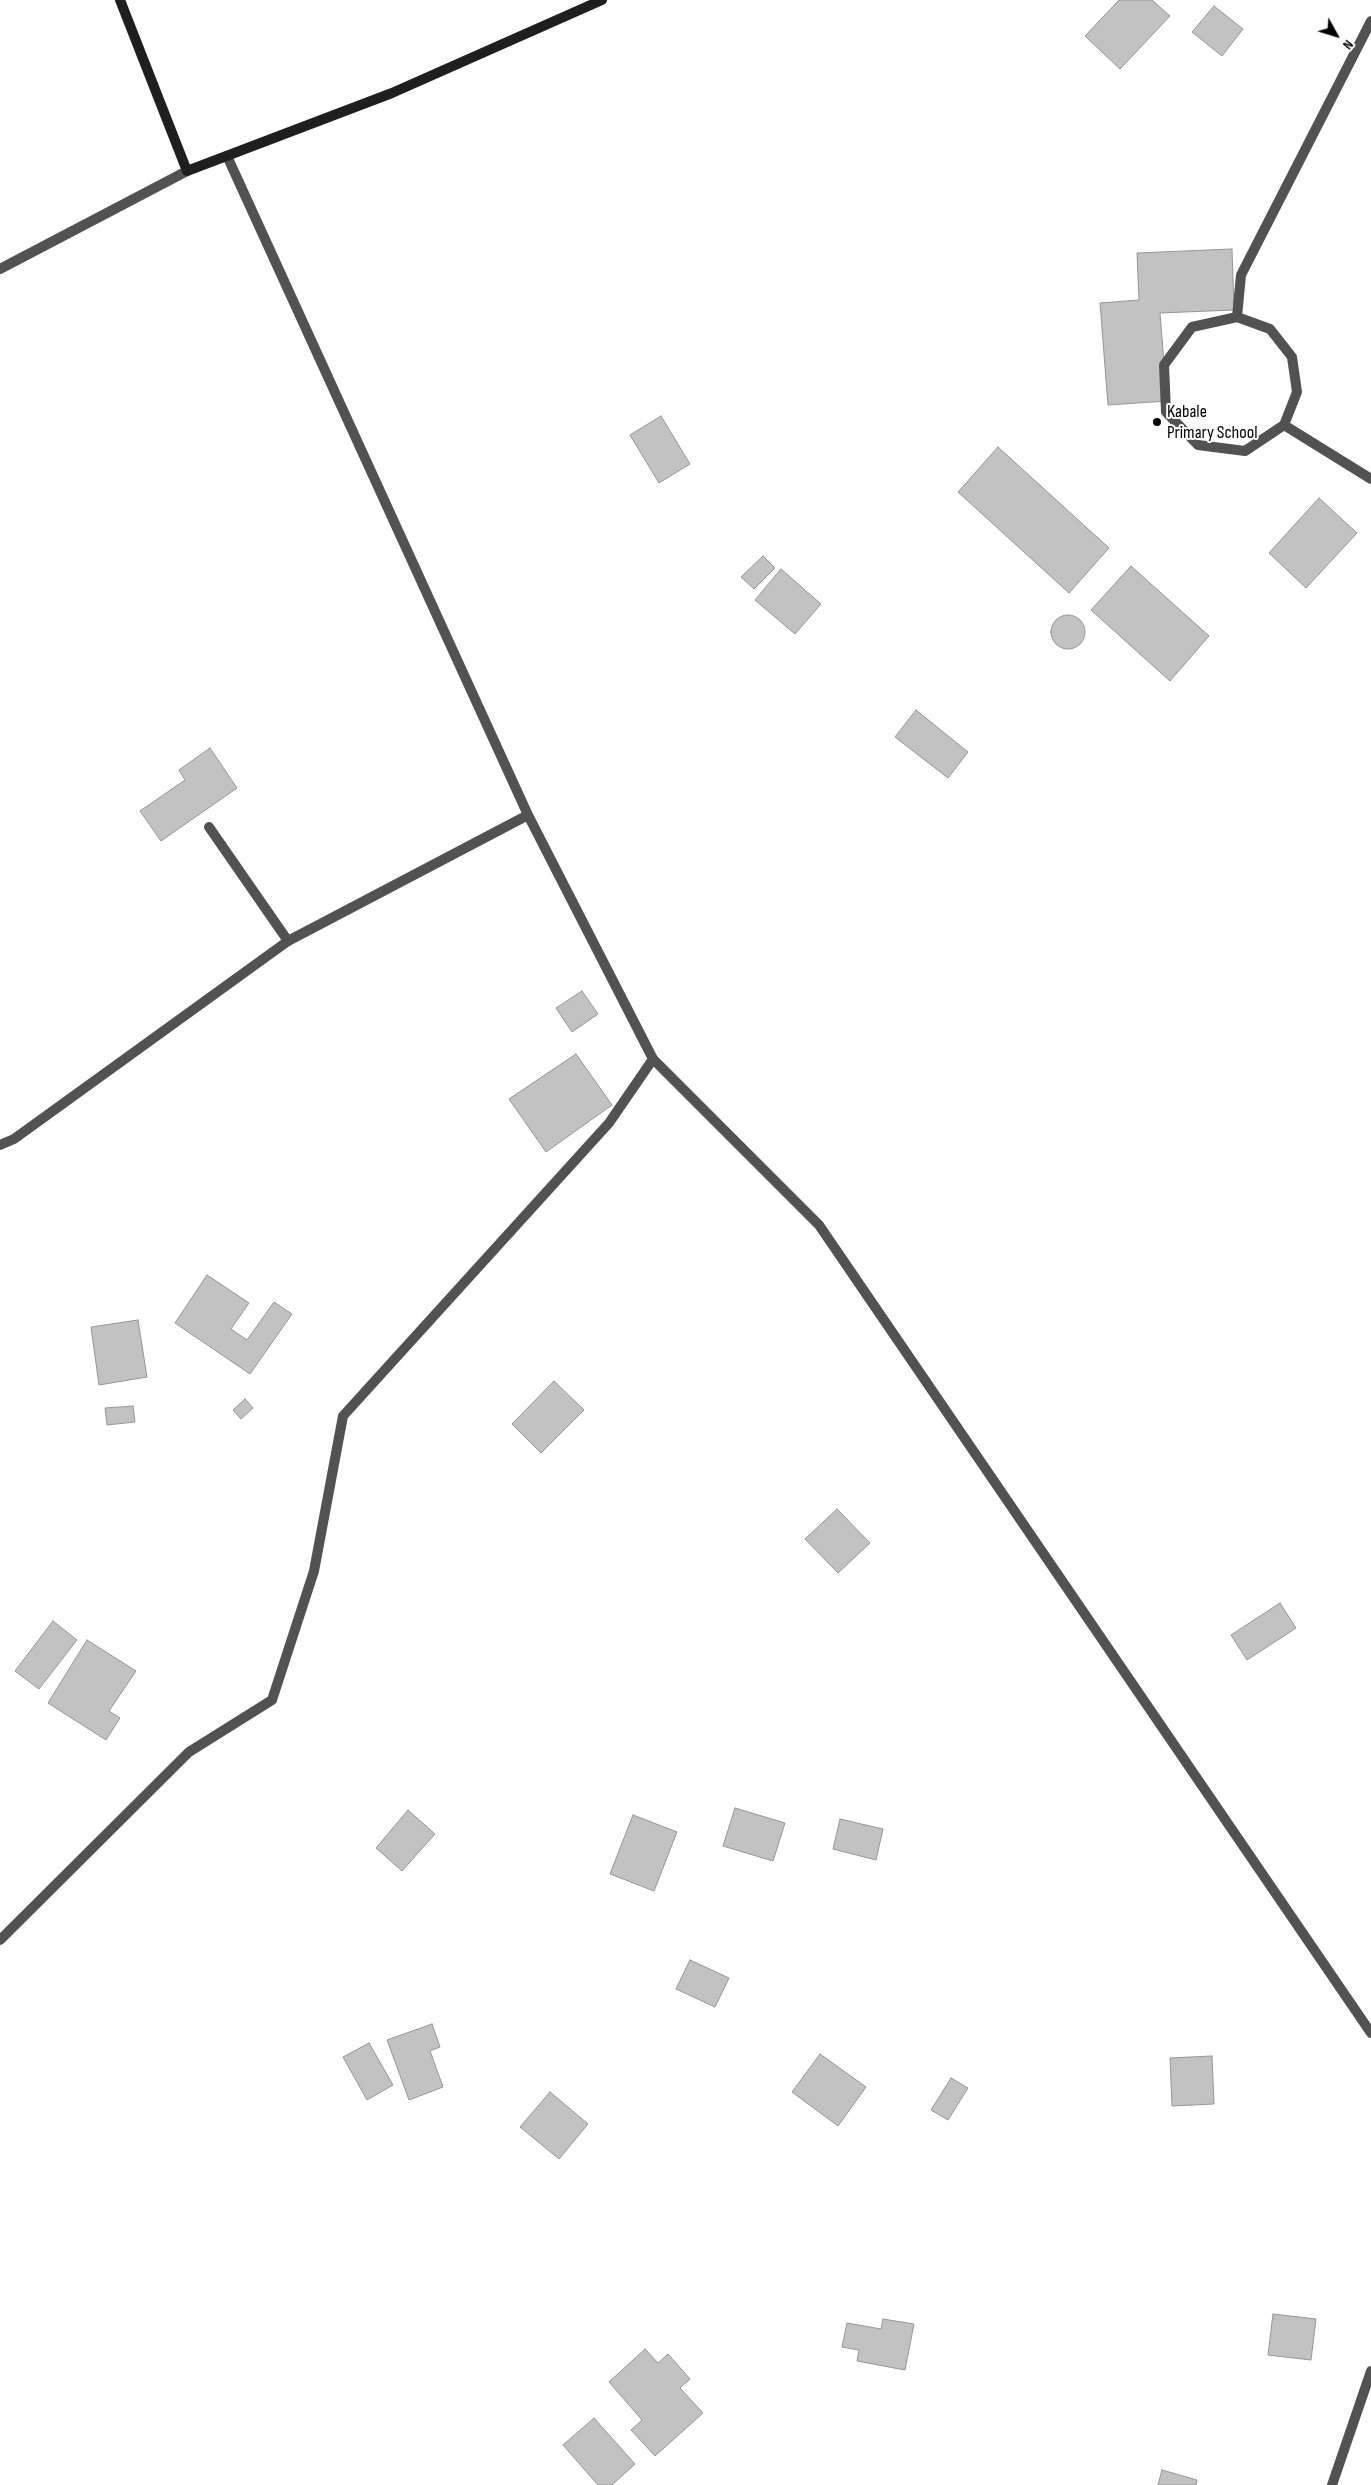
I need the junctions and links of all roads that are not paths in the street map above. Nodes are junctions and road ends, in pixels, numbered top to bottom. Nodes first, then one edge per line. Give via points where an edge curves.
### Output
1 (120, 0) edge
2 (602, 0) edge
3 (1371, 22) edge
4 (227, 156) junction
5 (187, 171) junction
6 (0, 269) edge
7 (1237, 317) junction
8 (1284, 425) junction
9 (1371, 478) edge
10 (528, 815) junction
11 (209, 827) dead end
12 (288, 941) junction
13 (653, 1059) junction
14 (0, 1145) edge
15 (0, 1940) edge
16 (1371, 2033) edge
17 (1371, 2371) edge
18 (1332, 2485) edge

1 - 5 street
2 - 4 street via 392,93
3 - 7 street via 1241,275
4 - 5 street
4 - 10 street
5 - 6 street
7 - 8 street via 1270,329 1292,358 1297,392
7 - 8 street via 1192,327 1164,365 1166,412 1198,445 1245,450
8 - 9 street
10 - 12 street
10 - 13 street
11 - 12 street
12 - 14 street via 14,1139
13 - 15 street via 609,1123 343,1416 314,1570 272,1700 189,1752
13 - 16 street via 819,1225
17 - 18 street

